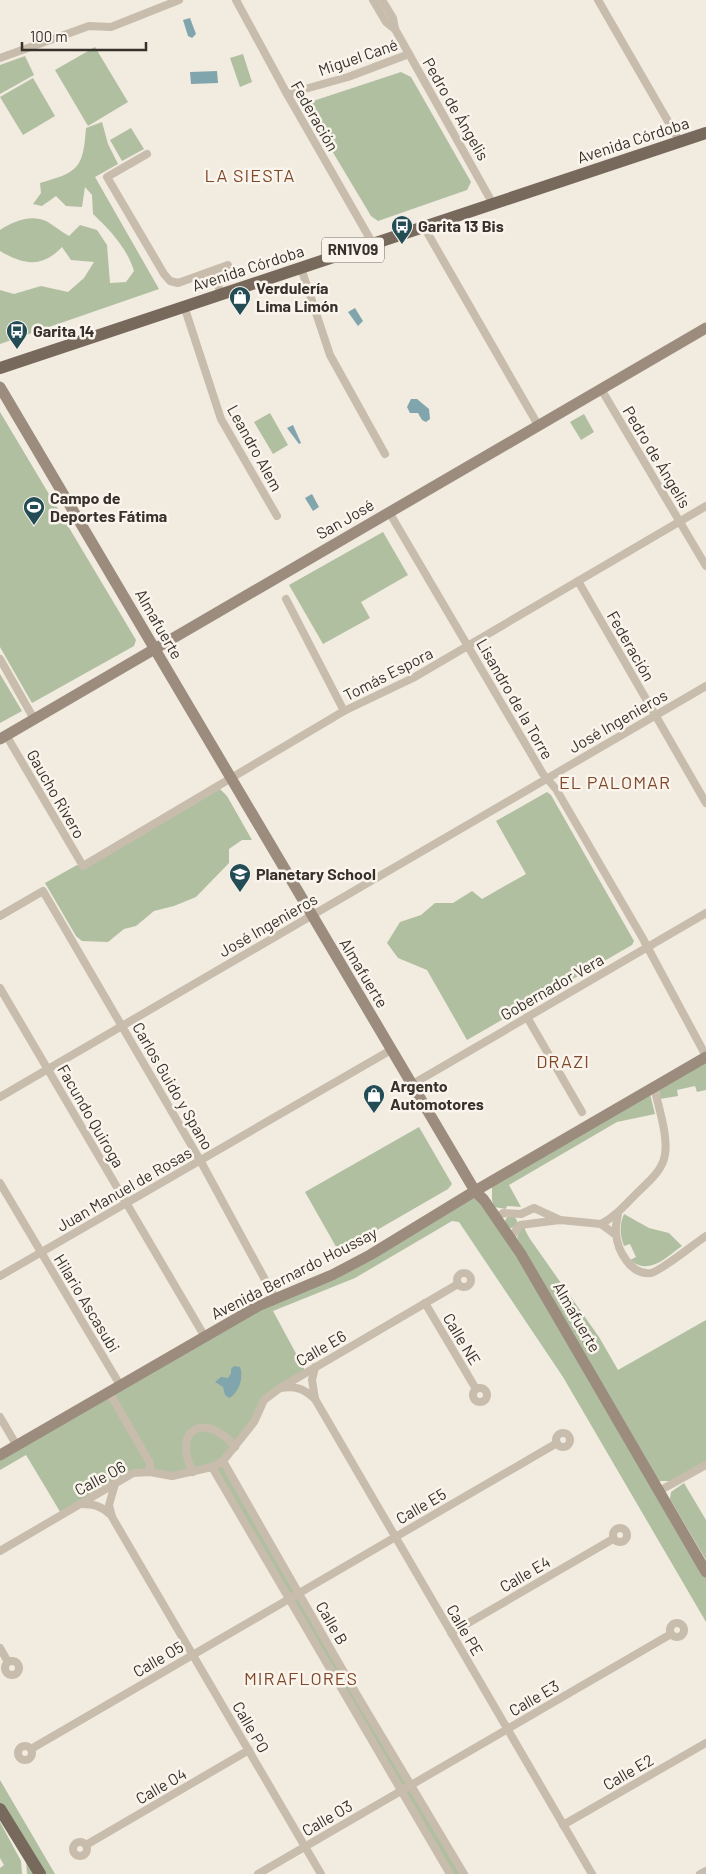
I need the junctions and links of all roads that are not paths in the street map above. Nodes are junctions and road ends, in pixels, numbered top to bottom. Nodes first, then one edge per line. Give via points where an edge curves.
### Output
1 (179, 0) edge
2 (236, 0) edge
3 (373, 0) edge
4 (382, 0) edge
5 (598, 0) edge
6 (395, 29) junction
7 (409, 54) junction
8 (0, 58) edge
9 (287, 94) junction
10 (706, 133) edge
11 (680, 142) junction
12 (147, 154) dead end
13 (493, 204) junction
14 (424, 227) junction
15 (373, 244) junction
16 (228, 265) dead end
17 (301, 268) junction
18 (213, 271) junction
19 (221, 294) junction
20 (184, 306) junction
21 (706, 328) edge
22 (0, 368) edge
23 (0, 387) edge
24 (601, 389) junction
25 (538, 426) junction
26 (385, 454) dead end
27 (706, 506) edge
28 (389, 512) junction
29 (277, 516) dead end
30 (680, 522) junction
31 (706, 566) edge
32 (578, 581) junction
33 (286, 599) dead end
34 (468, 646) junction
35 (154, 648) junction
36 (0, 659) edge
37 (706, 686) edge
38 (344, 712) junction
39 (656, 715) junction
40 (34, 719) junction
41 (3, 737) edge
42 (546, 778) junction
43 (230, 779) junction
44 (706, 802) edge
45 (83, 866) joint
46 (706, 913) edge
47 (0, 916) edge
48 (311, 916) junction
49 (647, 947) junction
50 (0, 988) edge
51 (527, 1017) junction
52 (122, 1026) junction
53 (391, 1050) junction
54 (706, 1056) edge
55 (48, 1069) junction
56 (411, 1085) junction
57 (654, 1087) junction
58 (0, 1097) edge
59 (582, 1112) dead end
60 (200, 1160) junction
61 (0, 1183) edge
62 (475, 1191) junction
63 (126, 1203) junction
64 (521, 1214) junction
65 (618, 1214) junction
66 (496, 1217) junction
67 (560, 1220) junction
68 (601, 1224) junction
69 (520, 1225) junction
70 (616, 1235) junction
71 (706, 1236) edge
72 (511, 1237) junction
73 (41, 1252) junction
74 (0, 1276) edge
75 (458, 1284) dead end
76 (274, 1298) junction
77 (425, 1304) junction
78 (205, 1336) junction
79 (315, 1368) junction
80 (120, 1385) junction
81 (280, 1388) junction
82 (476, 1389) dead end
83 (109, 1392) junction
84 (315, 1399) junction
85 (0, 1417) edge
86 (557, 1443) dead end
87 (17, 1446) junction
88 (235, 1447) junction
89 (0, 1455) edge
90 (223, 1462) junction
91 (706, 1464) edge
92 (212, 1467) junction
93 (150, 1472) junction
94 (194, 1472) junction
95 (115, 1484) junction
96 (660, 1491) junction
97 (79, 1505) junction
98 (112, 1516) junction
99 (395, 1537) junction
100 (614, 1539) dead end
101 (0, 1551) edge
102 (706, 1572) edge
103 (299, 1593) junction
104 (289, 1599) junction
105 (451, 1633) junction
106 (671, 1634) dead end
107 (0, 1648) edge
108 (193, 1654) junction
109 (8, 1662) dead end
110 (507, 1729) junction
111 (706, 1742) edge
112 (30, 1749) dead end
113 (249, 1750) junction
114 (410, 1786) junction
115 (401, 1791) junction
116 (0, 1809) edge
117 (563, 1825) junction
118 (86, 1845) dead end
119 (305, 1847) junction
120 (24, 1850) junction
121 (706, 1871) edge
122 (27, 1874) edge
123 (40, 1874) edge
124 (258, 1874) edge
125 (321, 1874) edge
126 (450, 1874) edge
127 (464, 1874) edge
128 (592, 1874) edge
129 (700, 1874) edge

1 - 8 street via 111,27 89,26
2 - 9 street, Federación
3 - 6 street, Pedro de Ángelis via 386,22
4 - 6 street, Pedro de Ángelis via 393,18
5 - 11 street
6 - 7 street, Pedro de Ángelis
7 - 9 street, Miguel Cané via 348,78
7 - 13 street, Pedro de Ángelis
9 - 15 street, Federación
10 - 11 main road, Avenida Córdoba / RN1V09
11 - 13 main road, Avenida Córdoba / RN1V09
12 - 18 street via 107,177 170,281 178,283
13 - 14 main road, Avenida Córdoba / RN1V09
14 - 15 main road, Avenida Córdoba / RN1V09
14 - 25 street
15 - 17 main road, Avenida Córdoba / RN1V09
16 - 18 street
17 - 19 main road, Avenida Córdoba / RN1V09
17 - 26 street via 330,356
18 - 19 street
19 - 20 main road, Avenida Córdoba / RN1V09
20 - 22 main road, Avenida Córdoba / RN1V09
20 - 29 street, Leandro Alem via 221,419
21 - 24 street, San José
23 - 35 street, Almafuerte
24 - 25 street, San José
24 - 30 street, Pedro de Ángelis
25 - 28 street, San José
27 - 30 street, Tomás Espora
28 - 34 street, Lisandro de la Torre
28 - 35 street, San José
30 - 31 street, Pedro de Ángelis
30 - 32 street, Tomás Espora
32 - 34 street, Tomás Espora
32 - 39 street, Federación
33 - 38 street
34 - 38 street, Tomás Espora
34 - 42 street, Lisandro de la Torre
35 - 40 street, San José
35 - 43 street, Almafuerte
36 - 40 street
37 - 39 street, José Ingenieros
38 - 43 street, Tomás Espora
39 - 42 street, José Ingenieros
39 - 44 street, Federación
40 - 41 street, San José
41 - 45 street, Gaucho Rivero
42 - 48 street, José Ingenieros
42 - 49 street, Lisandro de la Torre via 556,789
43 - 45 street, Tomás Espora
43 - 48 street, Almafuerte
46 - 49 street, Gobernador Vera
47 - 52 street, Carlos Guido y Spano via 42,891
48 - 52 street, José Ingenieros
48 - 53 street, Almafuerte
49 - 51 street, Gobernador Vera
49 - 54 street, Lisandro de la Torre
50 - 55 street, Facundo Quiroga
51 - 56 street, Gobernador Vera
51 - 59 street
52 - 55 street, José Ingenieros
52 - 60 street, Carlos Guido y Spano
53 - 56 street, Almafuerte
53 - 60 street, Juan Manuel de Rosas
54 - 57 street, Avenida Bernardo Houssay
55 - 58 street, José Ingenieros
55 - 63 street, Facundo Quiroga
56 - 62 street, Almafuerte
57 - 62 street, Avenida Bernardo Houssay
57 - 65 street via 664,1130 664,1160
60 - 63 street, Juan Manuel de Rosas
60 - 76 street, Carlos Guido y Spano
61 - 73 street, Hilario Ascasubi
62 - 66 street, Almafuerte
62 - 76 street, Avenida Bernardo Houssay via 340,1271
63 - 73 street, Juan Manuel de Rosas
63 - 78 street, Facundo Quiroga
64 - 66 street via 503,1213
64 - 67 street via 534,1208
64 - 69 street
65 - 68 street
65 - 70 street
66 - 72 street, Almafuerte
67 - 68 street
67 - 69 street
68 - 70 street
69 - 72 street
70 - 71 street via 626,1261 633,1269 650,1273
72 - 96 street, Almafuerte
73 - 74 street, Juan Manuel de Rosas
73 - 80 street, Hilario Ascasubi
75 - 77 street, Calle E6
76 - 78 street, Avenida Bernardo Houssay
77 - 79 street, Calle E6
77 - 82 street, Calle NE
78 - 80 street, Avenida Bernardo Houssay
79 - 81 street, Calle E6
79 - 84 street, Calle PE via 312,1380
80 - 83 street, Avenida Bernardo Houssay
81 - 84 street, Calle PE via 294,1386
81 - 88 street, Calle E6 via 264,1400 254,1422
83 - 87 street, Avenida Bernardo Houssay
83 - 93 street via 150,1463
84 - 99 street, Calle PE
85 - 87 street
86 - 99 street, Calle E5
87 - 89 street, Avenida Bernardo Houssay
88 - 90 street, Calle E6
88 - 94 street via 216,1429 208,1427 193,1432 188,1436 184,1449
90 - 92 street, Calle O6
90 - 103 street, Calle B
91 - 96 street
92 - 94 street, Calle O6
92 - 104 street, Calle B
93 - 94 street, Calle O6 via 172,1476
93 - 95 street, Calle O6 via 133,1473
95 - 97 street, Calle O6
95 - 98 street via 109,1505
96 - 102 street, Almafuerte
97 - 98 street via 102,1507
97 - 101 street, Calle O6
98 - 108 street, Calle PO
99 - 103 street, Calle E5
99 - 105 street, Calle PE
100 - 105 street, Calle E4
103 - 104 street, Calle O5
103 - 114 street, Calle B
104 - 108 street, Calle O5
104 - 115 street, Calle B
105 - 110 street, Calle PE
106 - 110 street, Calle E3
107 - 109 street
108 - 112 street, Calle O5
108 - 113 street, Calle PO
110 - 114 street, Calle E3
110 - 117 street, Calle PE
111 - 117 street, Calle E2
113 - 118 street, Calle O4
113 - 119 street, Calle PO
114 - 115 street, Calle O3
114 - 127 street, Calle B
115 - 119 street, Calle O3
115 - 126 street, Calle B
116 - 120 main road
117 - 128 street, Calle PE
119 - 124 street, Calle O3
119 - 125 street, Calle PO
120 - 122 main road
120 - 123 main road
121 - 129 street

